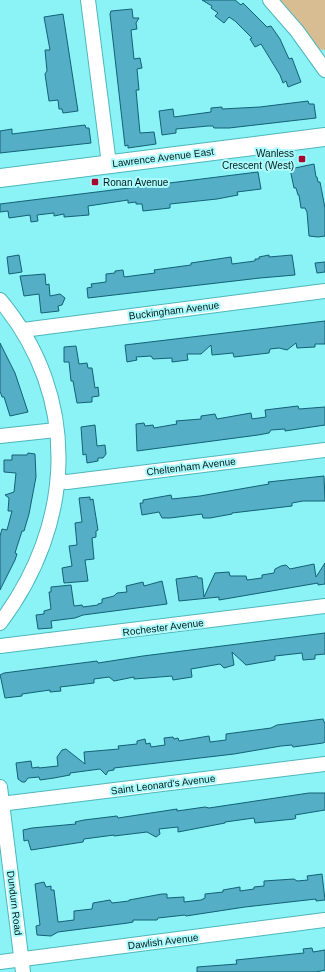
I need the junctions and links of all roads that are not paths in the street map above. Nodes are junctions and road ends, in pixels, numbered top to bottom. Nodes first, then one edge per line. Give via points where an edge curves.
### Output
1 (88, 0) edge
2 (270, 0) edge
3 (325, 70) edge
4 (325, 137) edge
5 (109, 164) junction
6 (0, 178) edge
7 (325, 291) edge
8 (0, 300) edge
9 (23, 330) junction
10 (56, 430) junction
11 (0, 436) edge
12 (325, 450) edge
13 (58, 481) junction
14 (325, 606) edge
15 (0, 623) edge
16 (0, 646) edge
17 (325, 764) edge
18 (0, 787) edge
19 (1, 804) edge
20 (325, 920) edge
21 (0, 962) edge
22 (22, 966) edge

1 - 5 street
2 - 3 street via 297,31
4 - 5 main road, Lawrence Avenue East
5 - 6 main road, Lawrence Avenue East
7 - 9 street, Buckingham Avenue
8 - 9 street
9 - 10 street via 38,360 50,394
10 - 11 street
10 - 13 street
12 - 13 street, Cheltenham Avenue
13 - 15 street via 52,519 40,556 22,593
14 - 16 street, Rochester Avenue
17 - 19 street, Saint Leonard's Avenue
18 - 19 street, Dundurn Road
19 - 22 street, Dundurn Road
20 - 22 street, Dawlish Avenue
21 - 22 street, Dawlish Avenue

